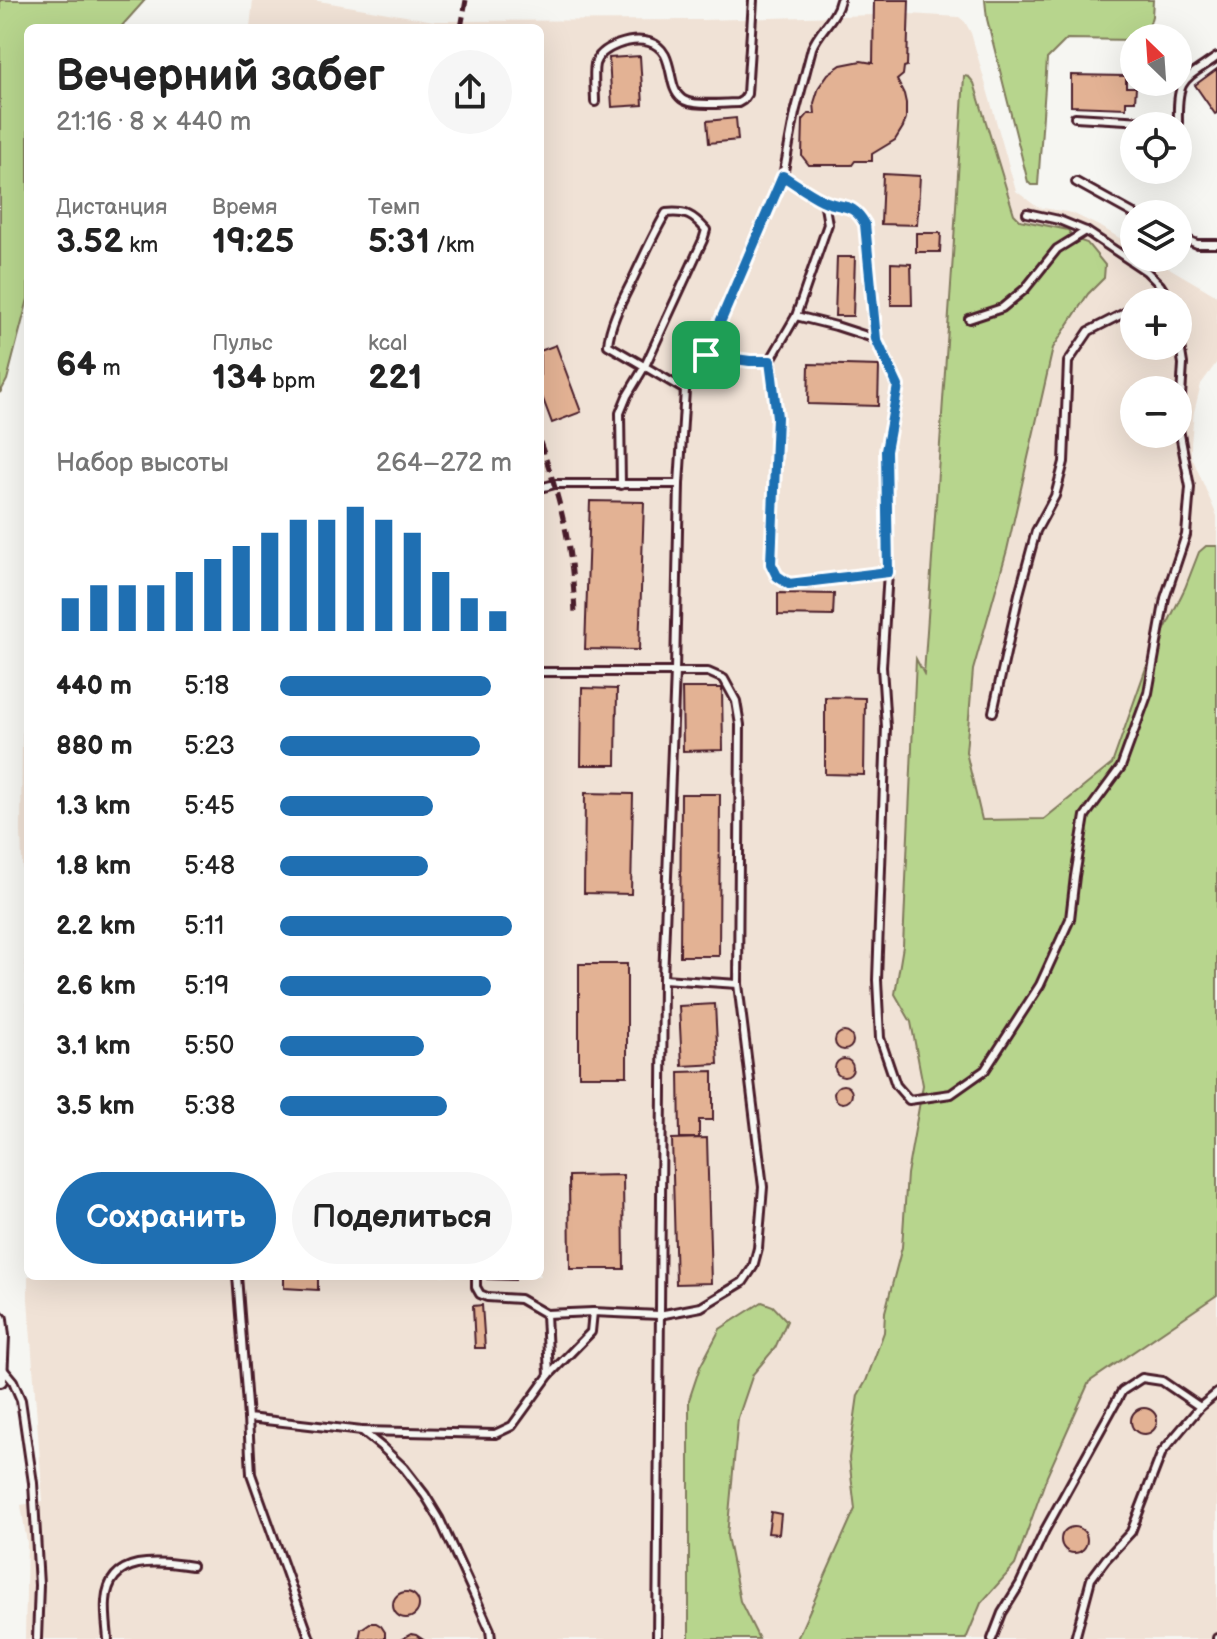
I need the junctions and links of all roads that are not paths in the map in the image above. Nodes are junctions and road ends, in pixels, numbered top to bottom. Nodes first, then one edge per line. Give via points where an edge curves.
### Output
1 (753, 0) edge
2 (840, 0) edge
3 (1217, 57) edge
4 (595, 102) dead end
5 (1075, 117) dead end
6 (783, 176) junction
7 (1076, 182) dead end
8 (824, 201) junction
9 (1120, 206) edge
10 (1027, 213) dead end
11 (1086, 231) junction
12 (1192, 242) edge
13 (1217, 244) edge
14 (1162, 288) edge
15 (1120, 314) edge
16 (796, 316) junction
17 (969, 319) dead end
18 (876, 339) junction
19 (706, 355) junction
20 (1182, 360) edge
21 (770, 361) junction
22 (645, 366) junction
23 (685, 390) junction
24 (679, 484) junction
25 (621, 485) junction
26 (544, 487) edge
27 (888, 572) junction
28 (675, 671) junction
29 (544, 672) edge
30 (993, 712) dead end
31 (663, 979) junction
32 (738, 984) junction
33 (237, 1280) edge
34 (476, 1280) edge
35 (593, 1312) junction
36 (546, 1314) junction
37 (659, 1315) junction
38 (0, 1319) edge
39 (1, 1374) edge
40 (549, 1375) junction
41 (1217, 1393) edge
42 (1200, 1407) junction
43 (248, 1418) junction
44 (362, 1431) junction
45 (192, 1566) dead end
46 (37, 1639) edge
47 (108, 1639) edge
48 (310, 1639) edge
49 (491, 1639) edge
50 (657, 1639) edge
51 (992, 1639) edge
52 (1075, 1639) edge

1 - 4 lane via 743,100 682,99 664,52 648,41 620,42 603,52 595,64
2 - 6 lane via 812,48
3 - 5 lane via 1182,81 1178,123
6 - 8 lane
6 - 19 lane
7 - 9 lane
8 - 16 lane via 828,224
8 - 18 lane via 848,207 865,224
10 - 11 lane
11 - 14 lane via 1146,271
11 - 17 lane via 1057,249 1002,308
12 - 13 lane
15 - 30 lane via 1089,331 1068,362 1064,462 1055,496 1036,531
16 - 18 lane
16 - 21 lane
18 - 27 lane via 898,386 886,451
19 - 21 lane
19 - 23 lane
20 - 27 lane via 1179,429 1190,487 1186,535 1165,598 1148,693 1132,738 1121,767 1085,816 1070,919 1040,985 985,1070 951,1094 909,1100 896,1085 880,1038 877,980
21 - 27 lane via 777,417 771,564 777,576 789,584
22 - 22 lane via 608,345 609,333 666,213 681,212 706,230
22 - 23 lane
22 - 25 lane via 620,413
23 - 24 lane
24 - 25 lane
24 - 28 lane
25 - 26 lane
28 - 29 lane
28 - 31 lane
28 - 32 lane via 708,672 724,679 736,701
31 - 32 lane
31 - 37 lane
32 - 37 lane via 763,1187 758,1248 743,1282 701,1307
33 - 43 lane
34 - 36 lane via 480,1294 520,1299
35 - 36 lane
35 - 37 lane
35 - 40 lane via 591,1332
36 - 40 lane
37 - 50 lane
38 - 39 street
39 - 46 lane via 13,1381 21,1400 31,1469
40 - 44 lane via 512,1426 495,1434
41 - 42 lane
42 - 51 lane via 1162,1381 1142,1378 1122,1391
42 - 52 lane via 1162,1452 1131,1532 1091,1579
43 - 44 lane
43 - 48 lane via 251,1474
44 - 49 lane via 425,1495
45 - 47 lane via 145,1562 117,1572 106,1598

